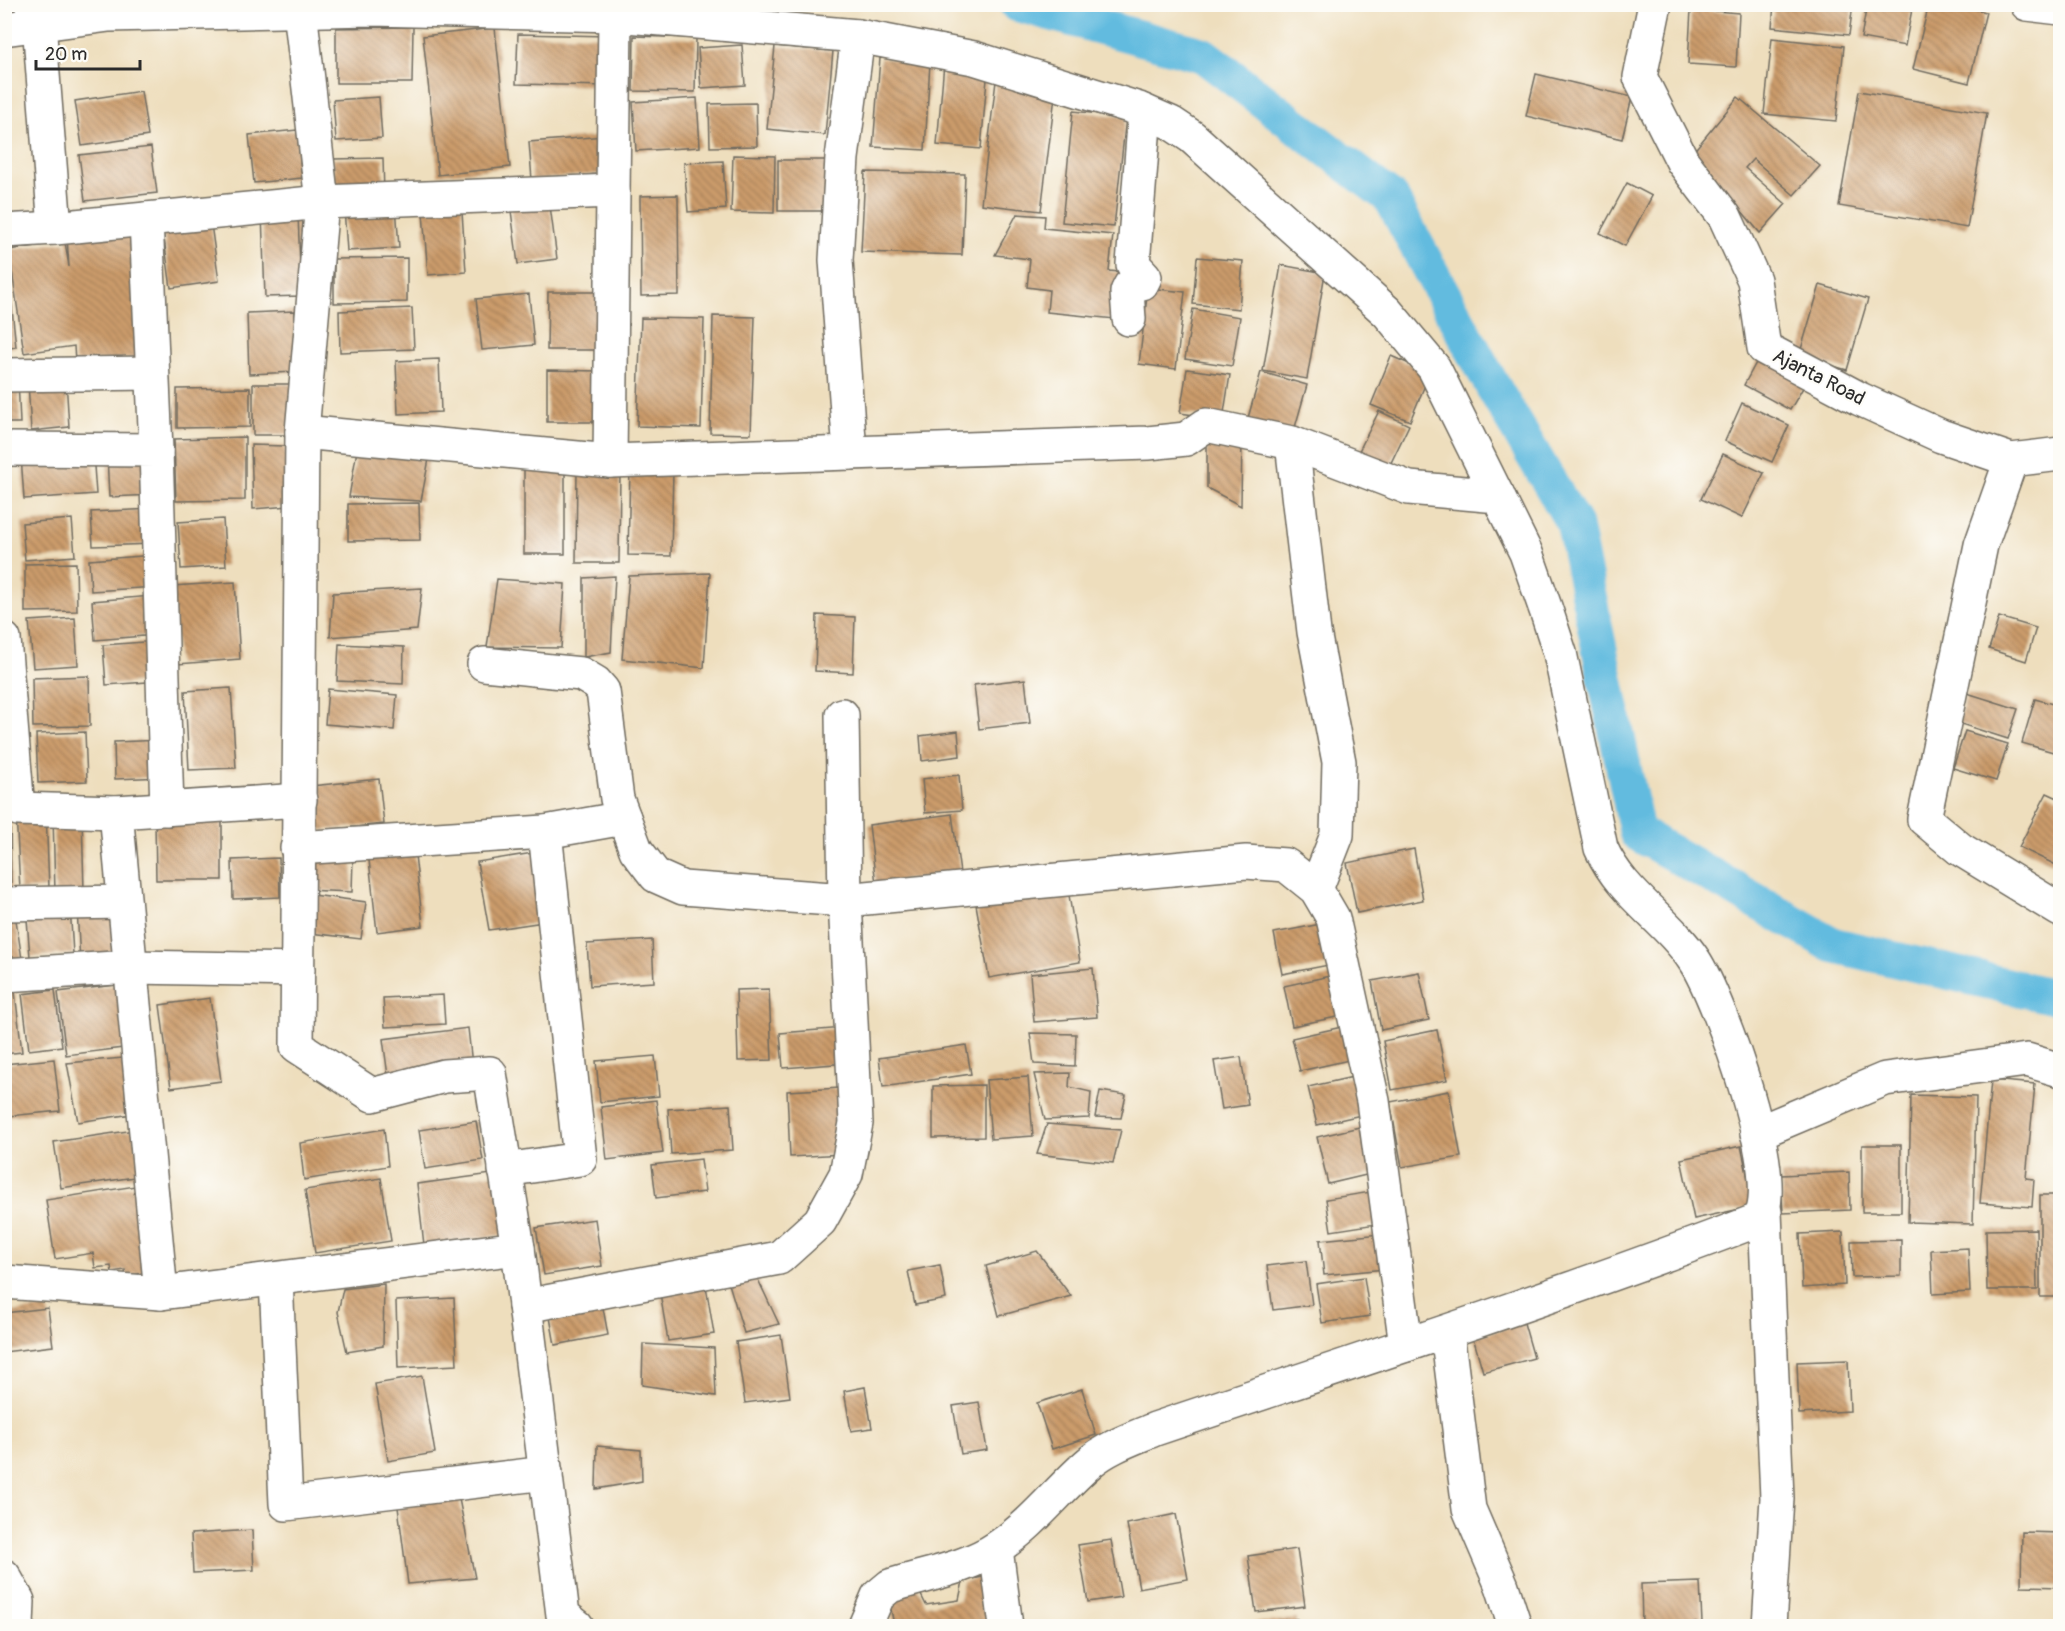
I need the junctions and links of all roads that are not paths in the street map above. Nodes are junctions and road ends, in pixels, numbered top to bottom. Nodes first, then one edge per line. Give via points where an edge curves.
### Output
1 (1655, 4) edge
2 (2027, 4) edge
3 (2061, 8) edge
4 (300, 10) junction
5 (35, 14) edge
6 (615, 15) junction
7 (4, 29) edge
8 (858, 36) junction
9 (1145, 112) junction
10 (613, 191) junction
11 (322, 202) junction
12 (146, 219) junction
13 (54, 228) junction
14 (4, 231) edge
15 (1129, 319) dead end
16 (152, 373) junction
17 (4, 375) edge
18 (302, 432) junction
19 (1292, 443) junction
20 (4, 449) edge
21 (156, 450) junction
22 (850, 453) junction
23 (2061, 454) edge
24 (2011, 460) junction
25 (610, 461) junction
26 (1498, 496) junction
27 (4, 639) edge
28 (484, 664) dead end
29 (7, 703) edge
30 (842, 715) dead end
31 (300, 800) junction
32 (167, 809) junction
33 (116, 812) junction
34 (624, 818) junction
35 (545, 832) junction
36 (297, 848) junction
37 (1316, 890) junction
38 (845, 900) junction
39 (124, 902) junction
40 (4, 904) edge
41 (2061, 910) edge
42 (130, 967) junction
43 (298, 970) junction
44 (4, 975) edge
45 (2061, 1070) edge
46 (1757, 1133) junction
47 (505, 1170) junction
48 (1765, 1212) junction
49 (518, 1248) junction
50 (276, 1279) junction
51 (4, 1282) edge
52 (161, 1293) junction
53 (525, 1306) junction
54 (1447, 1332) junction
55 (1406, 1345) junction
56 (546, 1473) junction
57 (996, 1549) junction
58 (4, 1576) edge
59 (17, 1626) edge
60 (577, 1626) edge
61 (865, 1626) edge
62 (1006, 1626) edge
63 (1515, 1626) edge
64 (1769, 1626) edge

1 - 24 street, Ajanta Road via 1640,77 1683,162 1725,217 1754,280 1764,348 1941,436
2 - 3 street
4 - 5 street
4 - 6 street
4 - 11 street
5 - 7 street
5 - 13 street
6 - 8 street
6 - 10 street
8 - 9 street via 974,58
8 - 22 street via 842,158 836,260
9 - 15 street via 1133,264 1145,277 1127,292
9 - 26 street via 1192,137 1387,312 1434,368
10 - 11 street
10 - 25 street
11 - 12 street
11 - 18 street
12 - 13 street
12 - 16 street
13 - 14 street
16 - 17 street
16 - 21 street
18 - 25 street
18 - 31 street
19 - 22 street via 1206,425 1186,439 1148,442
19 - 26 street via 1409,488
19 - 37 street via 1314,632 1339,762 1337,835
20 - 21 street
21 - 32 street
22 - 25 street
23 - 24 street, Ajanta Road
24 - 41 street via 1981,545 1924,819 1960,849
26 - 46 street via 1526,554 1560,653 1601,848 1622,883 1679,939 1696,962 1717,1005
27 - 29 street
28 - 34 street via 581,674 596,683 603,691 617,799
29 - 33 street via 18,809
30 - 38 street
31 - 32 street
31 - 36 street
32 - 33 street
33 - 39 street
34 - 35 street
34 - 38 street via 636,850 656,876 683,888
35 - 36 street
35 - 47 street via 580,1159
36 - 43 street
37 - 38 street via 1287,865 1246,862
37 - 55 street via 1333,918 1367,1068
38 - 53 street via 856,1122 846,1174 819,1221 779,1258
39 - 40 street
39 - 42 street
42 - 43 street
42 - 44 street
42 - 52 street
43 - 47 street via 297,1046 372,1095 444,1076 490,1073
45 - 46 street via 2027,1060 1885,1079
46 - 48 street via 1766,1179
47 - 49 street
48 - 54 street via 1758,1220 1698,1243
48 - 64 street via 1777,1498
49 - 50 street
49 - 53 street
50 - 52 street
50 - 56 street via 286,1504
51 - 52 street
53 - 56 street
54 - 55 street
54 - 63 street via 1468,1509
55 - 57 street via 1126,1442 1091,1461
56 - 60 street via 563,1615
57 - 61 street via 890,1586 878,1596
57 - 62 street
58 - 59 street via 18,1601

